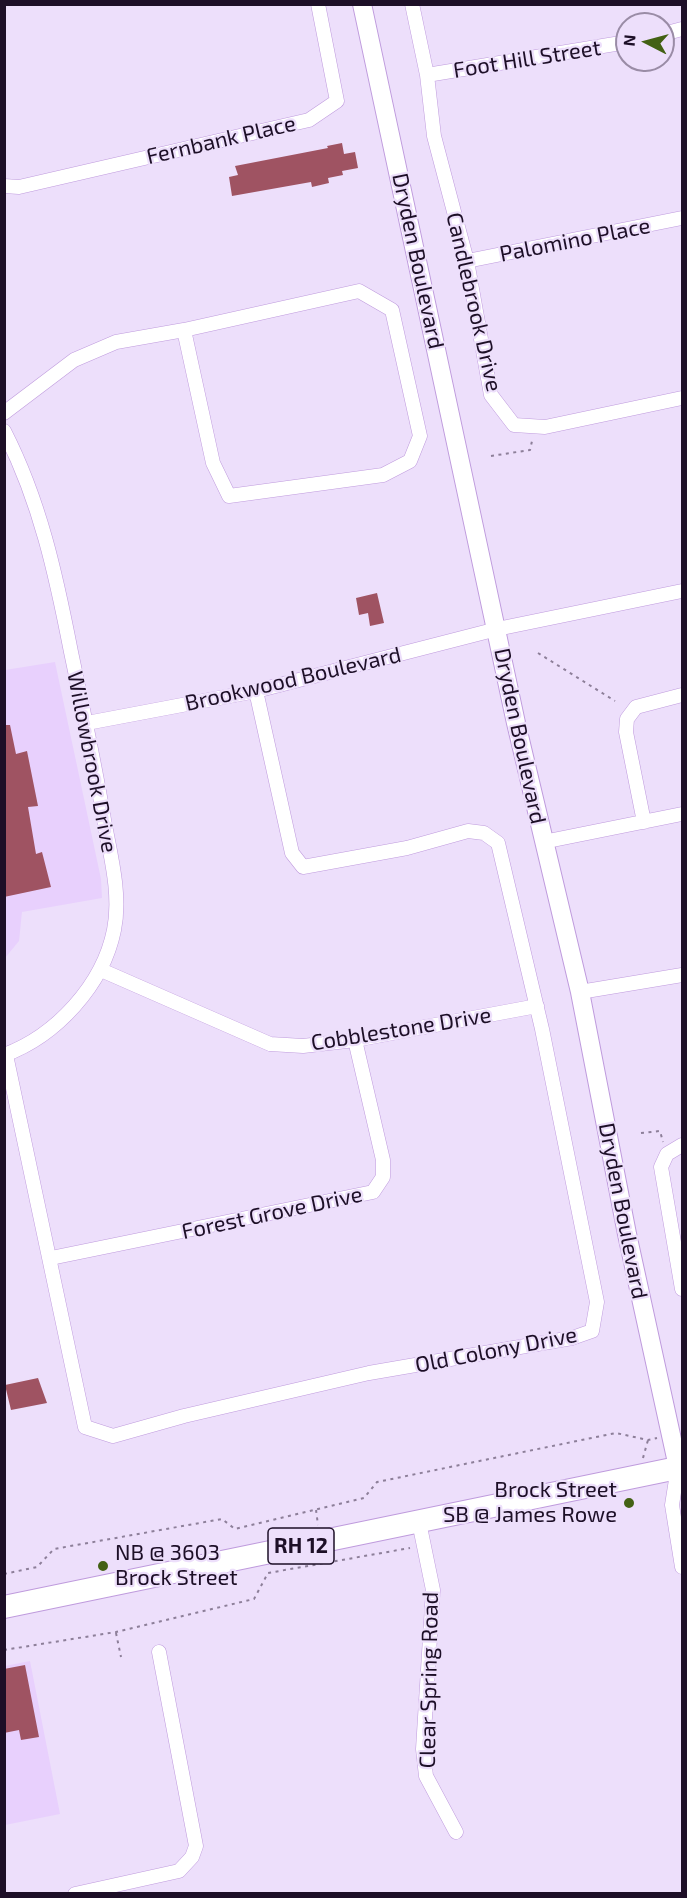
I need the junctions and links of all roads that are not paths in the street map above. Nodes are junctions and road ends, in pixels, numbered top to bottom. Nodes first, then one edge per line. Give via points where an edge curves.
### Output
1 (318, 4) edge
2 (362, 4) edge
3 (412, 4) edge
4 (615, 44) edge
5 (427, 75) junction
6 (4, 186) edge
7 (682, 218) edge
8 (467, 261) junction
9 (184, 330) junction
10 (682, 398) edge
11 (4, 413) edge
12 (4, 431) edge
13 (682, 591) edge
14 (497, 629) junction
15 (255, 691) junction
16 (682, 695) edge
17 (87, 723) junction
18 (682, 814) edge
19 (644, 822) junction
20 (543, 842) junction
21 (101, 970) junction
22 (682, 975) edge
23 (580, 992) junction
24 (537, 1006) junction
25 (355, 1040) junction
26 (5, 1055) edge
27 (682, 1145) edge
28 (51, 1258) junction
29 (682, 1289) edge
30 (681, 1474) edge
31 (419, 1522) junction
32 (682, 1567) edge
33 (4, 1607) edge
34 (159, 1652) dead end
35 (456, 1832) dead end
36 (77, 1893) edge

1 - 6 street, Fernbank Place via 337,101 309,120 19,187
2 - 14 street, Dryden Boulevard
3 - 5 street, Candlebrook Drive
4 - 5 street, Foot Hill Street
5 - 8 street, Candlebrook Drive via 434,136
7 - 8 street, Palomino Place
8 - 10 street, Candlebrook Drive via 491,395 514,425 545,427
9 - 9 street via 213,463 229,496 383,475 410,461 420,436 392,310 384,305 359,291
9 - 11 street via 116,342 74,360
12 - 17 street, Willowbrook Drive via 23,467 50,550
13 - 14 street, Brookwood Boulevard
14 - 15 street, Brookwood Boulevard
14 - 20 street, Dryden Boulevard
15 - 17 street, Brookwood Boulevard
15 - 24 street, Old Colony Drive via 292,853 303,867 408,848 468,831 484,833 498,843
16 - 19 street via 636,707 627,719 626,732
17 - 21 street, Willowbrook Drive via 116,889 114,930
18 - 19 street
19 - 20 street
20 - 23 street, Dryden Boulevard
21 - 25 street, Cobblestone Drive via 270,1044 303,1046
21 - 26 street, Willowbrook Drive via 78,1002 42,1037
22 - 23 street
23 - 30 street, Dryden Boulevard via 669,1435
24 - 25 street, Cobblestone Drive
24 - 28 street, Old Colony Drive via 597,1302 592,1330 572,1338 369,1373 113,1436 85,1427
25 - 28 street, Forest Grove Drive via 383,1160 383,1177 373,1192
26 - 28 street, Old Colony Drive
27 - 29 street via 667,1154 661,1167
30 - 31 main road, RH 12
30 - 32 street via 672,1504
31 - 33 main road, RH 12
31 - 35 street, Clear Spring Road via 433,1590 423,1749 426,1776
34 - 36 street via 196,1846 179,1871

